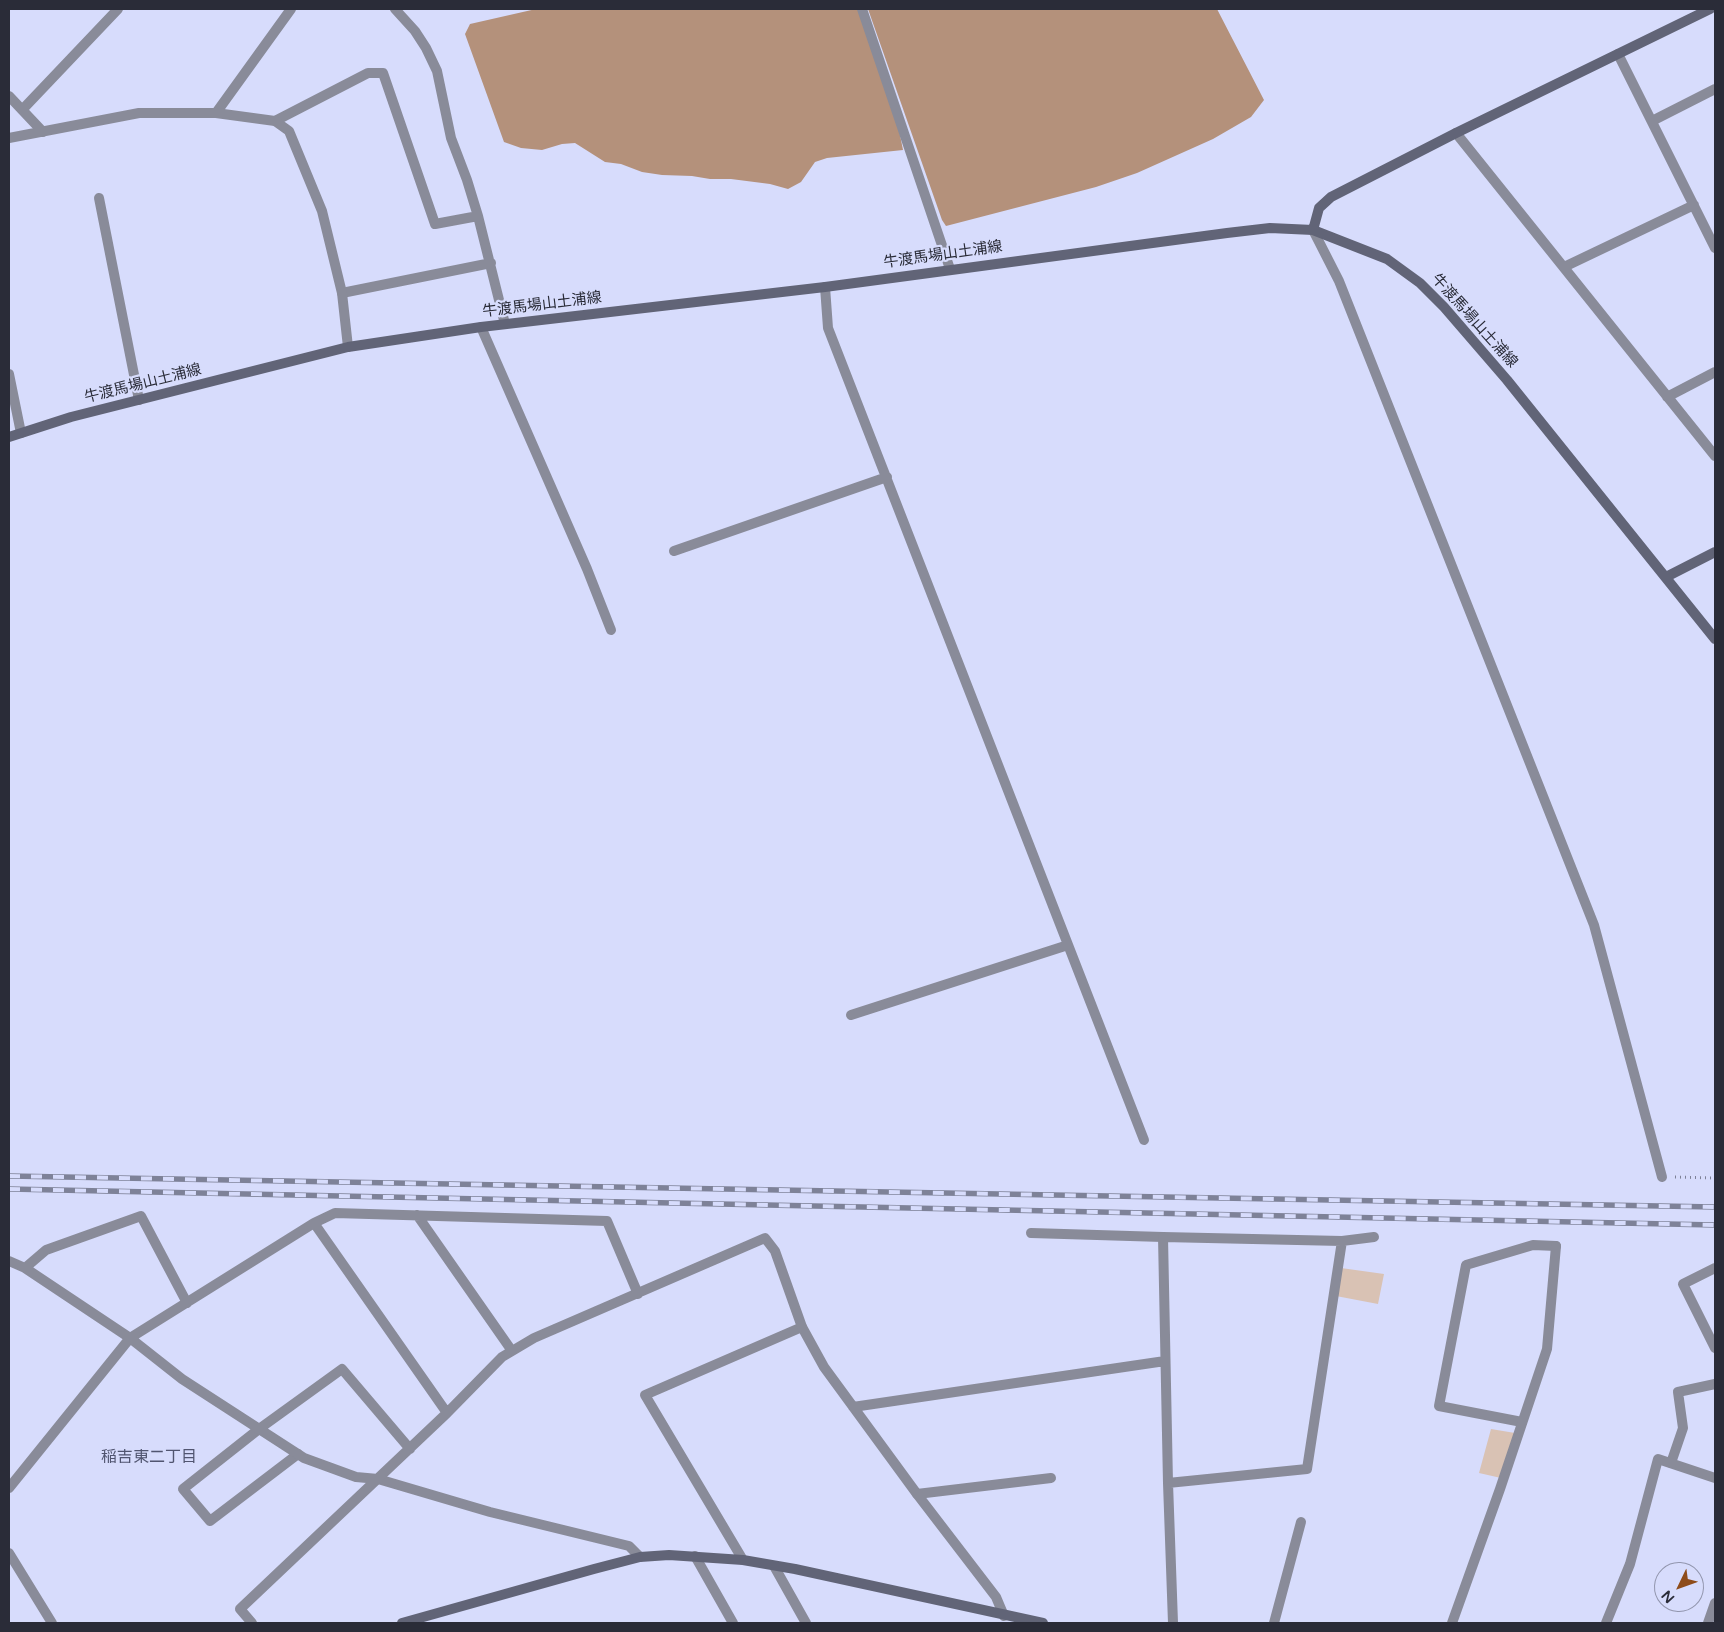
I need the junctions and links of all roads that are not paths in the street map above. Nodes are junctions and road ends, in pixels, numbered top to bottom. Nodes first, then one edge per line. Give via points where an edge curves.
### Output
1 (118, 9) edge
2 (291, 9) edge
3 (395, 9) edge
4 (862, 9) edge
5 (1710, 9) edge
6 (1618, 54) junction
7 (1715, 89) edge
8 (9, 96) edge
9 (22, 110) junction
10 (216, 113) junction
11 (1652, 121) junction
12 (275, 122) junction
13 (43, 132) junction
14 (1456, 133) junction
15 (9, 138) edge
16 (99, 198) dead end
17 (1694, 205) junction
18 (478, 216) junction
19 (1313, 230) junction
20 (1715, 248) edge
21 (490, 263) junction
22 (1564, 267) junction
23 (950, 269) junction
24 (825, 286) junction
25 (342, 293) junction
26 (505, 324) junction
27 (481, 327) junction
28 (348, 347) junction
29 (1715, 372) edge
30 (9, 374) edge
31 (1667, 397) junction
32 (139, 400) junction
33 (21, 433) junction
34 (9, 437) edge
35 (1715, 456) edge
36 (886, 477) junction
37 (674, 551) dead end
38 (1715, 552) edge
39 (1666, 577) junction
40 (611, 630) dead end
41 (1715, 639) edge
42 (1068, 945) junction
43 (851, 1015) dead end
44 (1144, 1140) dead end
45 (1662, 1177) road end
46 (417, 1216) junction
47 (314, 1223) junction
48 (1031, 1233) dead end
49 (1163, 1237) junction
50 (1374, 1237) dead end
51 (1342, 1241) junction
52 (9, 1261) edge
53 (25, 1268) junction
54 (1715, 1268) edge
55 (638, 1294) junction
56 (187, 1302) junction
57 (802, 1327) junction
58 (130, 1338) junction
59 (1715, 1348) edge
60 (512, 1351) junction
61 (1166, 1361) junction
62 (1715, 1384) edge
63 (853, 1407) junction
64 (447, 1413) junction
65 (1522, 1422) junction
66 (259, 1429) junction
67 (410, 1449) junction
68 (298, 1454) junction
69 (1672, 1463) junction
70 (1051, 1478) dead end
71 (1715, 1478) edge
72 (378, 1479) junction
73 (1168, 1483) junction
74 (9, 1488) edge
75 (917, 1494) junction
76 (1301, 1522) dead end
77 (9, 1553) edge
78 (695, 1556) junction
79 (640, 1557) junction
80 (743, 1560) junction
81 (774, 1566) junction
82 (1715, 1603) edge
83 (1004, 1616) junction
84 (52, 1623) edge
85 (252, 1623) edge
86 (402, 1623) edge
87 (733, 1623) edge
88 (806, 1623) edge
89 (1040, 1623) edge
90 (1173, 1623) edge
91 (1274, 1623) edge
92 (1452, 1623) edge
93 (1606, 1623) edge
94 (1708, 1623) edge

1 - 9 street
2 - 10 street
3 - 18 street via 415,31 437,71 451,138
4 - 23 street
5 - 6 main road
6 - 11 street
6 - 14 main road
7 - 11 street
8 - 9 street
9 - 13 street
10 - 12 street
10 - 13 street via 139,113
11 - 17 street
12 - 18 street via 368,73 383,73 435,224
12 - 25 street via 289,132 322,211
13 - 15 street
14 - 19 main road via 1331,197 1319,208
14 - 22 street
16 - 32 street
17 - 20 street
17 - 22 street
18 - 21 street
19 - 23 main road, 牛渡馬場山土浦線 via 1270,228
19 - 39 main road, 牛渡馬場山土浦線 via 1387,259 1420,283 1507,380
19 - 45 street via 1339,281 1594,924
21 - 25 street
21 - 26 street
22 - 31 street
23 - 24 main road, 牛渡馬場山土浦線
24 - 26 main road, 牛渡馬場山土浦線
24 - 36 street via 828,328
25 - 28 street
26 - 27 main road, 牛渡馬場山土浦線
27 - 28 main road, 牛渡馬場山土浦線
27 - 40 street
28 - 32 main road, 牛渡馬場山土浦線
29 - 31 street
30 - 33 street
31 - 35 street
32 - 33 main road, 牛渡馬場山土浦線
33 - 34 main road, 牛渡馬場山土浦線
36 - 37 street
36 - 42 street
38 - 39 main road
39 - 41 main road, 牛渡馬場山土浦線
42 - 43 street
42 - 44 street
46 - 47 street via 335,1213
46 - 55 street via 607,1221
46 - 60 street
47 - 56 street
47 - 64 street
48 - 49 street
49 - 51 street
49 - 61 street
50 - 51 street
51 - 73 street via 1307,1469
52 - 53 street
53 - 56 street via 46,1250 141,1216
53 - 58 street
54 - 59 street via 1683,1284
55 - 57 street via 765,1238 775,1251
55 - 60 street via 534,1338
56 - 58 street
57 - 63 street via 824,1367
57 - 80 street via 645,1395
58 - 66 street via 182,1379
58 - 74 street
60 - 64 street via 502,1357
61 - 63 street
61 - 73 street
62 - 69 street via 1678,1392 1683,1428
63 - 75 street
64 - 67 street
65 - 65 street via 1547,1350 1556,1246 1533,1245 1466,1265 1439,1406
65 - 92 street
66 - 67 street via 342,1369
66 - 68 street
66 - 68 street via 183,1489 210,1521
67 - 72 street
68 - 72 street via 329,1469
69 - 71 street
69 - 93 street via 1658,1459 1630,1564
70 - 75 street
72 - 79 street via 490,1512 628,1546
72 - 85 street via 240,1609
73 - 90 street
75 - 83 street via 996,1597
76 - 91 street
77 - 84 street
78 - 79 main road
78 - 80 main road
78 - 87 street
79 - 86 main road
80 - 81 main road
81 - 83 main road
81 - 88 street
82 - 94 street
83 - 89 main road

